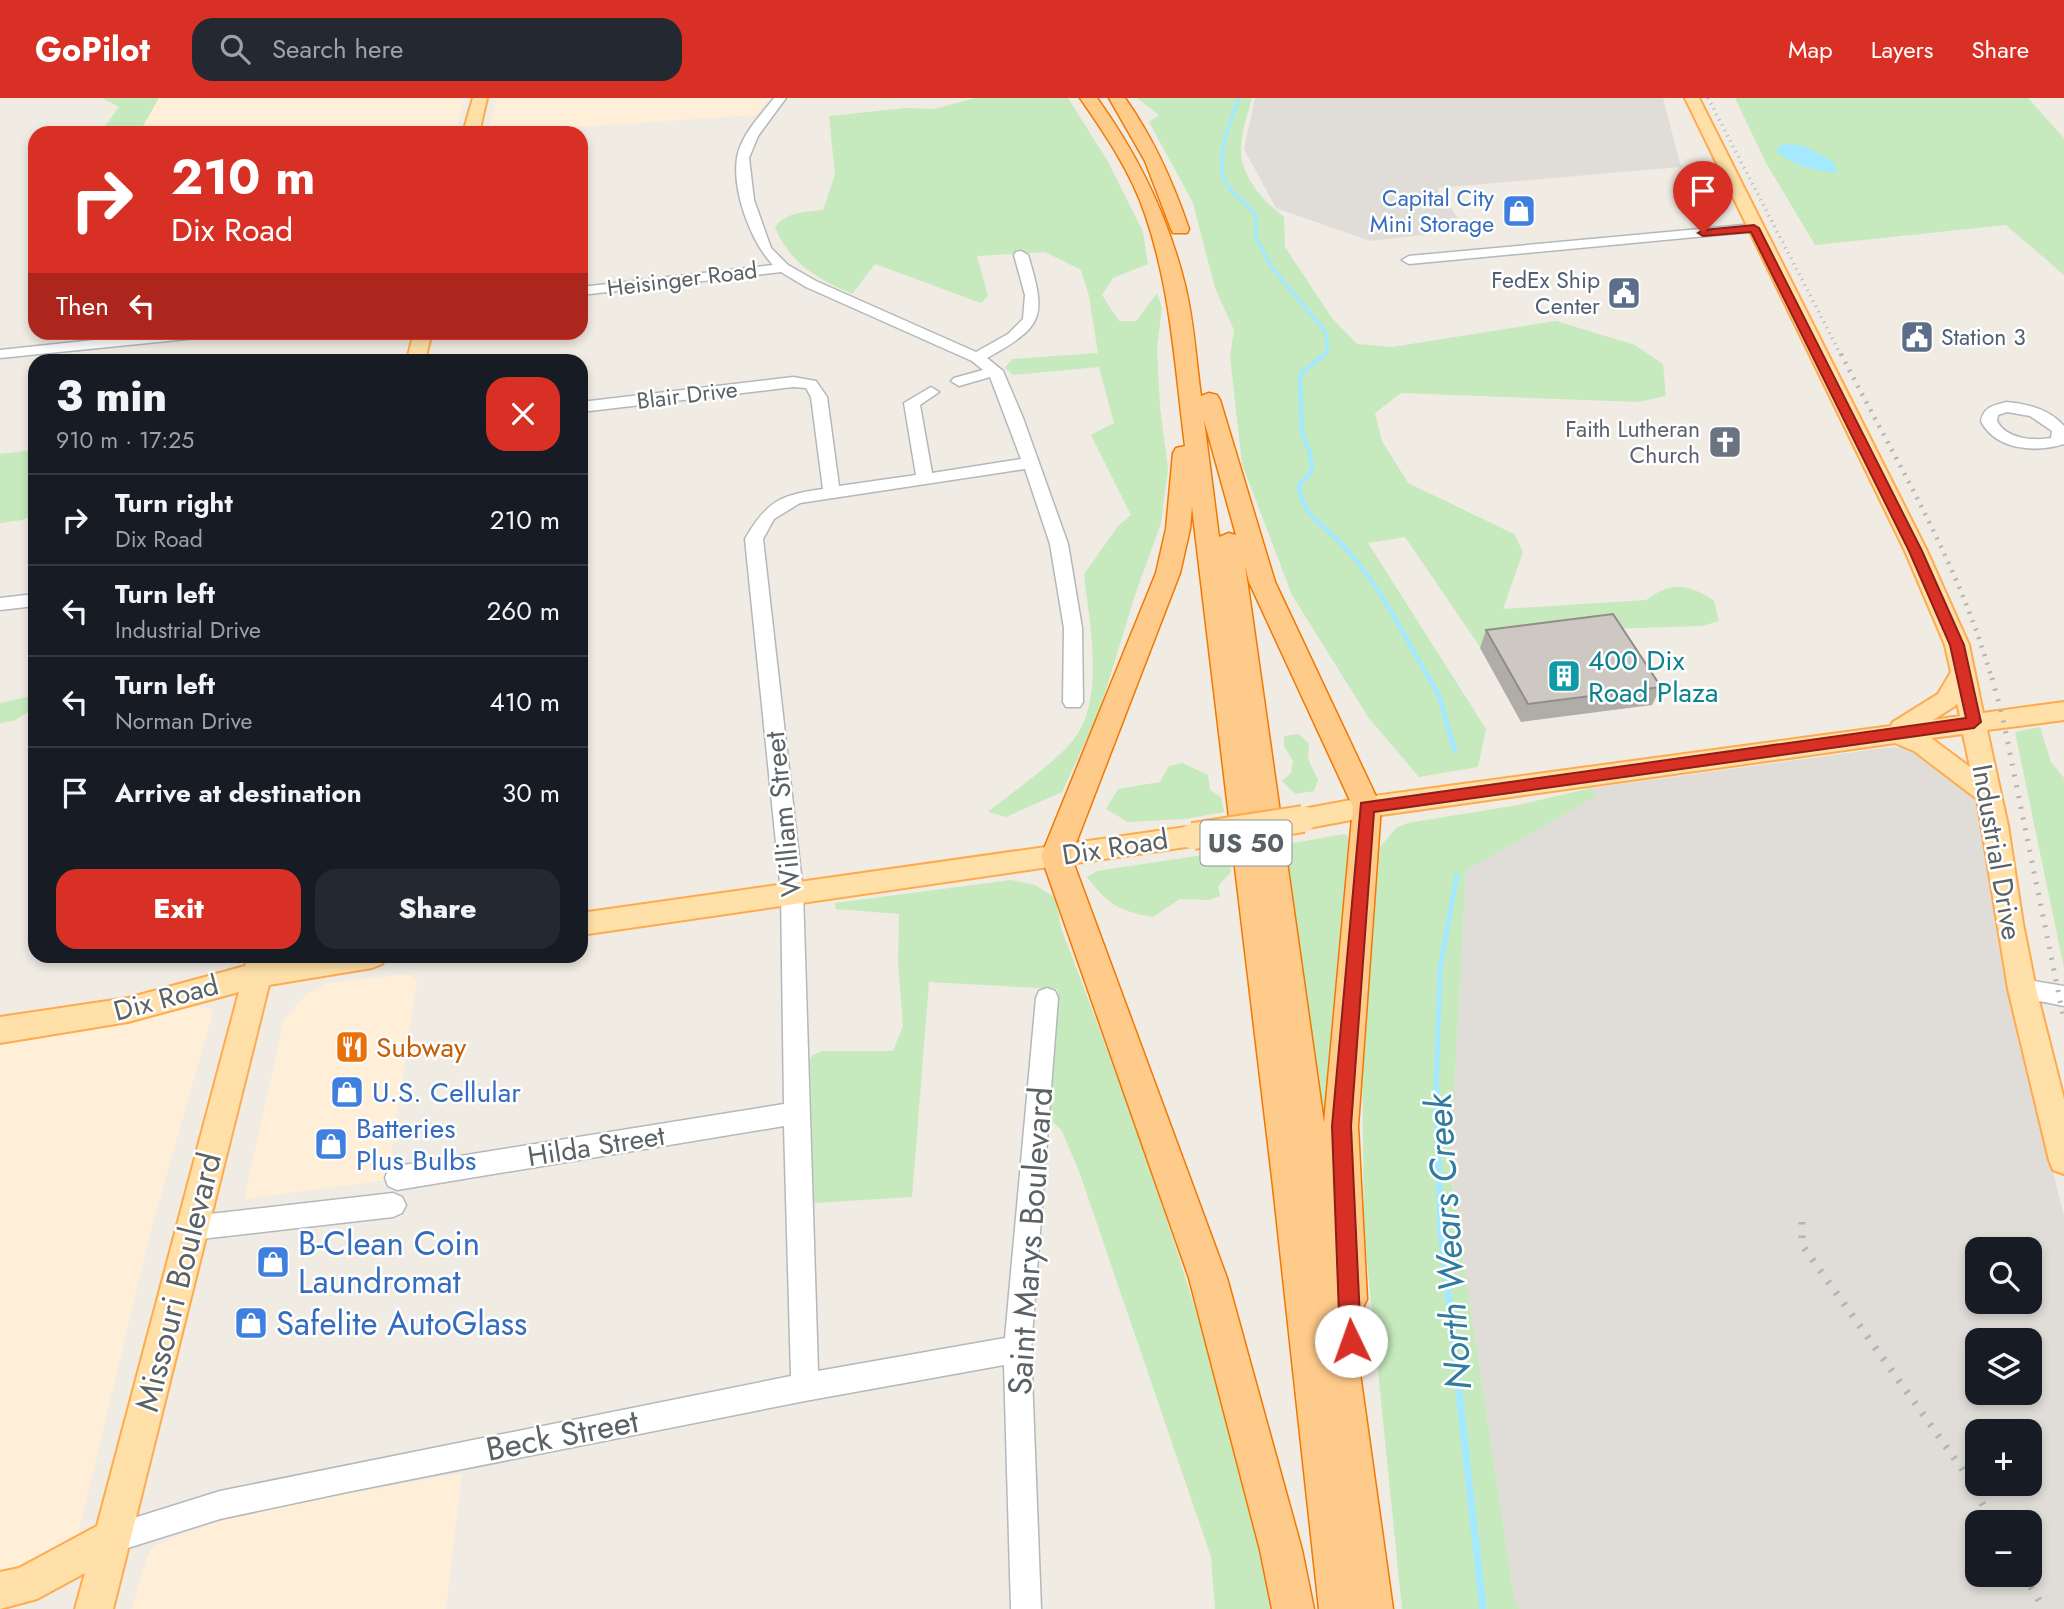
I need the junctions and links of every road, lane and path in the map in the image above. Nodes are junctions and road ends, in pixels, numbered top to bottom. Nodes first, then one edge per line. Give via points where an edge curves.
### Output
1 (480, 98) edge
2 (780, 98) edge
3 (1088, 98) edge
4 (1117, 98) edge
5 (1692, 98) edge
6 (473, 126) edge
7 (1754, 228) junction
8 (1021, 255) dead end
9 (1409, 260) dead end
10 (783, 268) junction
11 (588, 290) edge
12 (138, 340) edge
13 (0, 354) edge
14 (977, 358) junction
15 (995, 370) junction
16 (959, 381) dead end
17 (931, 391) dead end
18 (1199, 391) junction
19 (588, 406) edge
20 (1031, 463) junction
21 (925, 477) junction
22 (832, 492) junction
23 (28, 601) edge
24 (0, 604) edge
25 (1963, 671) junction
26 (1073, 702) dead end
27 (2064, 711) edge
28 (1974, 722) junction
29 (1895, 733) junction
30 (1988, 794) junction
31 (1367, 807) junction
32 (1056, 856) junction
33 (792, 892) junction
34 (588, 923) edge
35 (284, 963) edge
36 (259, 965) edge
37 (2022, 989) junction
38 (2064, 996) edge
39 (1047, 998) dead end
40 (0, 1030) edge
41 (796, 1113) junction
42 (2064, 1160) edge
43 (397, 1178) dead end
44 (393, 1205) dead end
45 (192, 1228) junction
46 (1017, 1349) junction
47 (805, 1387) junction
48 (1361, 1530) junction
49 (112, 1538) junction
50 (0, 1591) edge
51 (94, 1609) edge
52 (1026, 1609) edge
53 (1293, 1609) edge
54 (1340, 1609) edge
55 (1372, 1609) edge

1 - 6 main road
2 - 10 street via 752,136 743,158 747,200 756,225 765,249
3 - 18 highway, US 50 via 1117,138 1154,212
4 - 18 highway, US 50 via 1142,135 1167,188 1182,235 1192,286
5 - 7 main road, Industrial Drive
7 - 9 street
7 - 25 main road, Industrial Drive via 1916,551 1957,645
8 - 14 street via 1034,296 1034,314 1010,339
10 - 11 street, Heisinger Road
10 - 14 street
12 - 13 street
14 - 15 street
15 - 16 street
15 - 20 street
17 - 21 street via 912,403
18 - 31 highway via 1262,582
18 - 32 highway via 1168,573
18 - 48 highway, US 50
18 - 54 highway, US 50 via 1258,943
19 - 22 street, Blair Drive via 793,382 811,384 818,397
20 - 21 street, William Street
20 - 26 street via 1059,544 1073,628
21 - 22 street, William Street
22 - 33 street, William Street via 795,498 767,516 754,539
23 - 24 street
25 - 28 main road, Industrial Drive
25 - 29 main road via 1947,700
27 - 28 main road, Dix Road
28 - 29 main road, Dix Road
28 - 30 main road, Industrial Drive
29 - 30 main road via 1923,745
29 - 31 main road, Dix Road
30 - 37 main road, Industrial Drive
31 - 32 main road, Dix Road, bridge
31 - 48 highway via 1341,1126
32 - 33 main road, Dix Road
32 - 53 highway via 1209,1278
33 - 34 main road, Dix Road
33 - 41 street, William Street
35 - 36 main road, Dix Road
36 - 40 main road, Dix Road via 128,1010
36 - 45 main road, Missouri Boulevard
37 - 38 street
37 - 42 main road, Industrial Drive
39 - 46 street, Saint Marys Boulevard
41 - 43 street, Hilda Street
41 - 47 street, William Street
44 - 45 street
45 - 49 main road, Missouri Boulevard
46 - 47 street, Beck Street
46 - 52 street, Saint Marys Boulevard
47 - 49 street, Beck Street via 265,1495
48 - 55 highway, US 50
49 - 50 main road via 24,1586
49 - 51 main road, Missouri Boulevard

